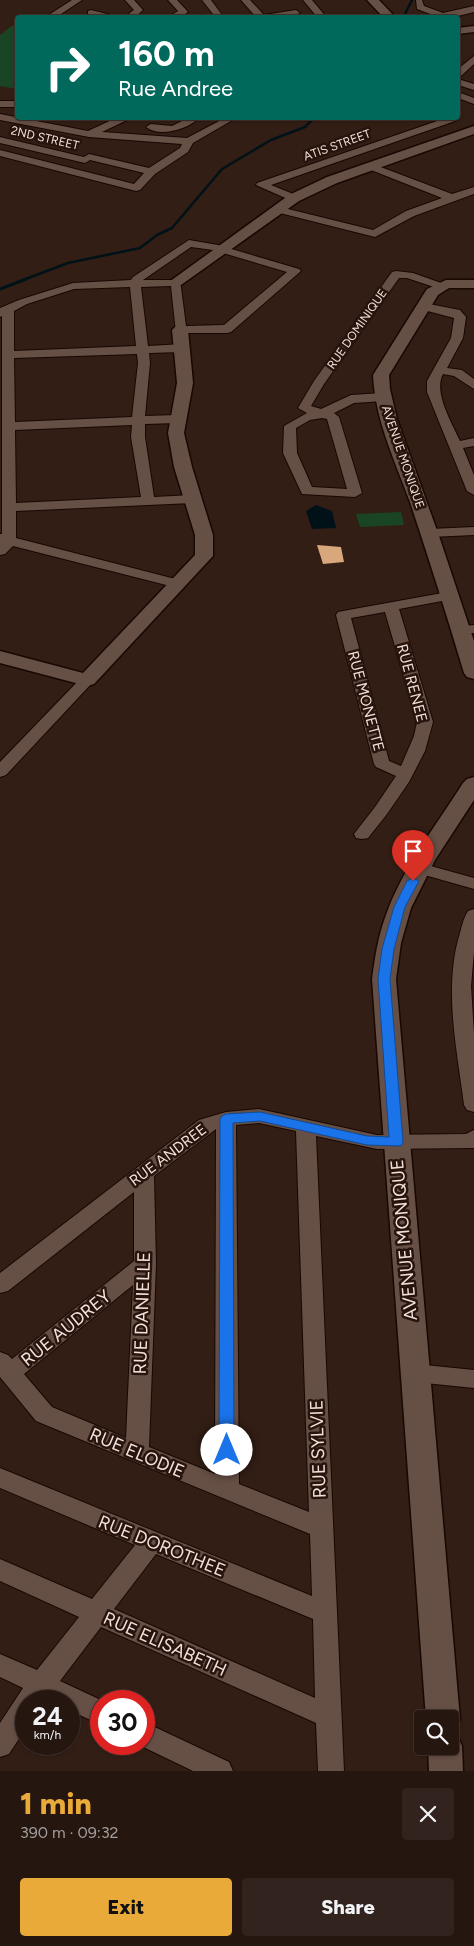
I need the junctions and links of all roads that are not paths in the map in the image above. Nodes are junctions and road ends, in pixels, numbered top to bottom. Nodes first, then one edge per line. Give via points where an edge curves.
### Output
1 (78, 0) edge
2 (129, 0) edge
3 (172, 0) edge
4 (206, 0) edge
5 (245, 0) edge
6 (307, 0) edge
7 (373, 0) edge
8 (419, 2) dead end
9 (289, 7) dead end
10 (474, 9) edge
11 (53, 15) edge
12 (131, 15) edge
13 (178, 15) edge
14 (218, 15) edge
15 (259, 15) edge
16 (282, 15) edge
17 (320, 15) edge
18 (388, 15) edge
19 (436, 15) edge
20 (444, 15) edge
21 (474, 19) edge
22 (460, 22) edge
23 (474, 29) edge
24 (460, 31) edge
25 (474, 60) edge
26 (460, 72) edge
27 (474, 73) edge
28 (460, 83) edge
29 (474, 87) edge
30 (460, 96) edge
31 (474, 101) edge
32 (0, 104) edge
33 (15, 104) edge
34 (15, 113) edge
35 (119, 120) edge
36 (155, 120) edge
37 (190, 120) edge
38 (228, 120) edge
39 (436, 120) edge
40 (441, 120) edge
41 (1, 121) edge
42 (74, 121) dead end
43 (143, 126) junction
44 (59, 128) junction
45 (471, 133) edge
46 (89, 134) junction
47 (38, 135) dead end
48 (124, 136) junction
49 (0, 140) edge
50 (77, 143) dead end
51 (186, 145) junction
52 (103, 149) dead end
53 (0, 154) edge
54 (87, 158) junction
55 (370, 166) junction
56 (65, 169) junction
57 (151, 172) junction
58 (474, 190) edge
59 (294, 198) junction
60 (453, 198) junction
61 (276, 209) junction
62 (221, 249) junction
63 (176, 282) junction
64 (135, 283) junction
65 (474, 284) edge
66 (440, 286) junction
67 (424, 307) junction
68 (4, 311) edge
69 (180, 330) junction
70 (183, 348) junction
71 (143, 349) junction
72 (8, 355) junction
73 (438, 370) junction
74 (474, 384) edge
75 (383, 397) junction
76 (4, 399) edge
77 (322, 414) junction
78 (176, 419) junction
79 (138, 421) junction
80 (8, 426) junction
81 (474, 442) edge
82 (456, 446) junction
83 (4, 479) edge
84 (474, 491) edge
85 (192, 499) junction
86 (148, 500) junction
87 (9, 507) junction
88 (474, 531) edge
89 (430, 533) junction
90 (3, 543) edge
91 (178, 584) junction
92 (448, 596) junction
93 (391, 606) junction
94 (468, 630) edge
95 (0, 657) edge
96 (474, 673) edge
97 (87, 680) junction
98 (0, 772) edge
99 (405, 774) junction
100 (474, 783) edge
101 (362, 834) dead end
102 (420, 868) junction
103 (474, 884) edge
104 (474, 915) edge
105 (474, 1105) edge
106 (226, 1119) junction
107 (306, 1127) junction
108 (474, 1137) edge
109 (396, 1142) junction
110 (144, 1172) junction
111 (145, 1264) junction
112 (0, 1285) edge
113 (5, 1367) edge
114 (415, 1373) junction
115 (474, 1379) edge
116 (137, 1453) junction
117 (0, 1478) edge
118 (227, 1489) junction
119 (321, 1528) junction
120 (152, 1542) junction
121 (0, 1570) edge
122 (325, 1613) junction
123 (96, 1614) junction
124 (0, 1665) edge
125 (32, 1690) edge
126 (37, 1690) edge
127 (442, 1710) edge
128 (330, 1717) junction
129 (15, 1722) edge
130 (155, 1739) edge
131 (0, 1745) edge
132 (445, 1755) edge
133 (220, 1771) edge
134 (332, 1771) edge
135 (446, 1771) edge

1 - 11 street
2 - 12 street via 138,10
3 - 13 street via 184,12
4 - 14 street
5 - 15 street
6 - 17 street
7 - 18 street
8 - 19 street via 420,7
9 - 16 street via 296,13
10 - 20 street via 459,8
21 - 22 street
23 - 24 street
25 - 26 street
26 - 27 street
28 - 29 street
30 - 31 street
32 - 33 street
34 - 41 street
35 - 46 street
36 - 43 street
37 - 43 street via 174,129
38 - 51 street
39 - 59 street, ATIS STREET via 261,186
40 - 45 street
41 - 44 street
41 - 47 street
42 - 44 street
43 - 48 street
44 - 46 street
45 - 55 street
46 - 48 street
48 - 51 street
49 - 54 street, 2ND STREET
50 - 51 street
51 - 57 street
52 - 54 street
53 - 56 street
54 - 56 street
54 - 57 street, 2ND STREET
55 - 59 street
55 - 60 street
56 - 57 street via 136,188
58 - 60 street
59 - 61 street
60 - 61 street via 389,224 375,234
61 - 62 street
62 - 63 street
62 - 64 street via 189,243
62 - 69 street via 295,271 227,329
63 - 64 street
63 - 69 street
64 - 68 street via 58,289
64 - 71 street
65 - 66 street
66 - 67 street, AVENUE MONIQUE via 432,292
66 - 77 street, RUE DOMINIQUE via 396,274 304,408
67 - 73 street via 456,313 460,317 457,338
67 - 75 street, AVENUE MONIQUE via 381,375
68 - 72 street
69 - 70 street
70 - 71 street
70 - 78 street via 185,381
71 - 72 street
71 - 79 street via 144,376
72 - 76 street
73 - 74 street via 458,373
73 - 82 street via 433,392
75 - 77 street via 351,399
75 - 89 street, AVENUE MONIQUE
76 - 80 street
77 - 77 street via 306,417 290,426 290,453 307,491 355,492 333,417
78 - 79 street
78 - 85 street via 176,434
79 - 80 street
79 - 86 street via 138,452
80 - 83 street
81 - 82 street
82 - 84 street
83 - 87 street
85 - 86 street
85 - 91 street via 206,545 204,556
86 - 87 street
87 - 90 street
88 - 89 street
89 - 92 street, AVENUE MONIQUE
90 - 91 street
91 - 97 street
92 - 93 street
92 - 94 street, AVENUE MONIQUE
93 - 99 street, RUE RENEE via 425,722 420,745
93 - 99 street, RUE MONETTE via 343,615 382,764
94 - 96 street, AVENUE MONIQUE
95 - 97 street
97 - 98 street
99 - 101 street, RUE RENEE
100 - 102 street, AVENUE MONIQUE
102 - 103 street
102 - 109 street, AVENUE MONIQUE via 400,907 388,949 384,979
104 - 105 street via 460,978
106 - 107 street, RUE ANDREE via 260,1116
106 - 110 street, RUE ANDREE via 206,1125
106 - 118 street
107 - 109 street, RUE ANDREE via 376,1142
107 - 119 street, RUE SYLVIE
108 - 109 street, RUE ANDREE via 472,1141
109 - 114 street, AVENUE MONIQUE
110 - 111 street, RUE DANIELLE
110 - 112 street, RUE ANDREE
111 - 113 street, RUE AUDREY
111 - 116 street, RUE DANIELLE
113 - 116 street, RUE ELODIE via 44,1414
114 - 115 street
114 - 127 street, AVENUE MONIQUE
116 - 118 street, RUE ELODIE
117 - 120 street, RUE DOROTHEE
118 - 119 street, RUE ELODIE
119 - 122 street, RUE SYLVIE
120 - 122 street, RUE DOROTHEE
120 - 123 street
121 - 123 street, RUE ELISABETH
122 - 128 street, RUE SYLVIE
123 - 126 street
123 - 128 street, RUE ELISABETH
124 - 125 street
128 - 134 street, RUE SYLVIE
129 - 131 street
130 - 133 street
132 - 135 street

